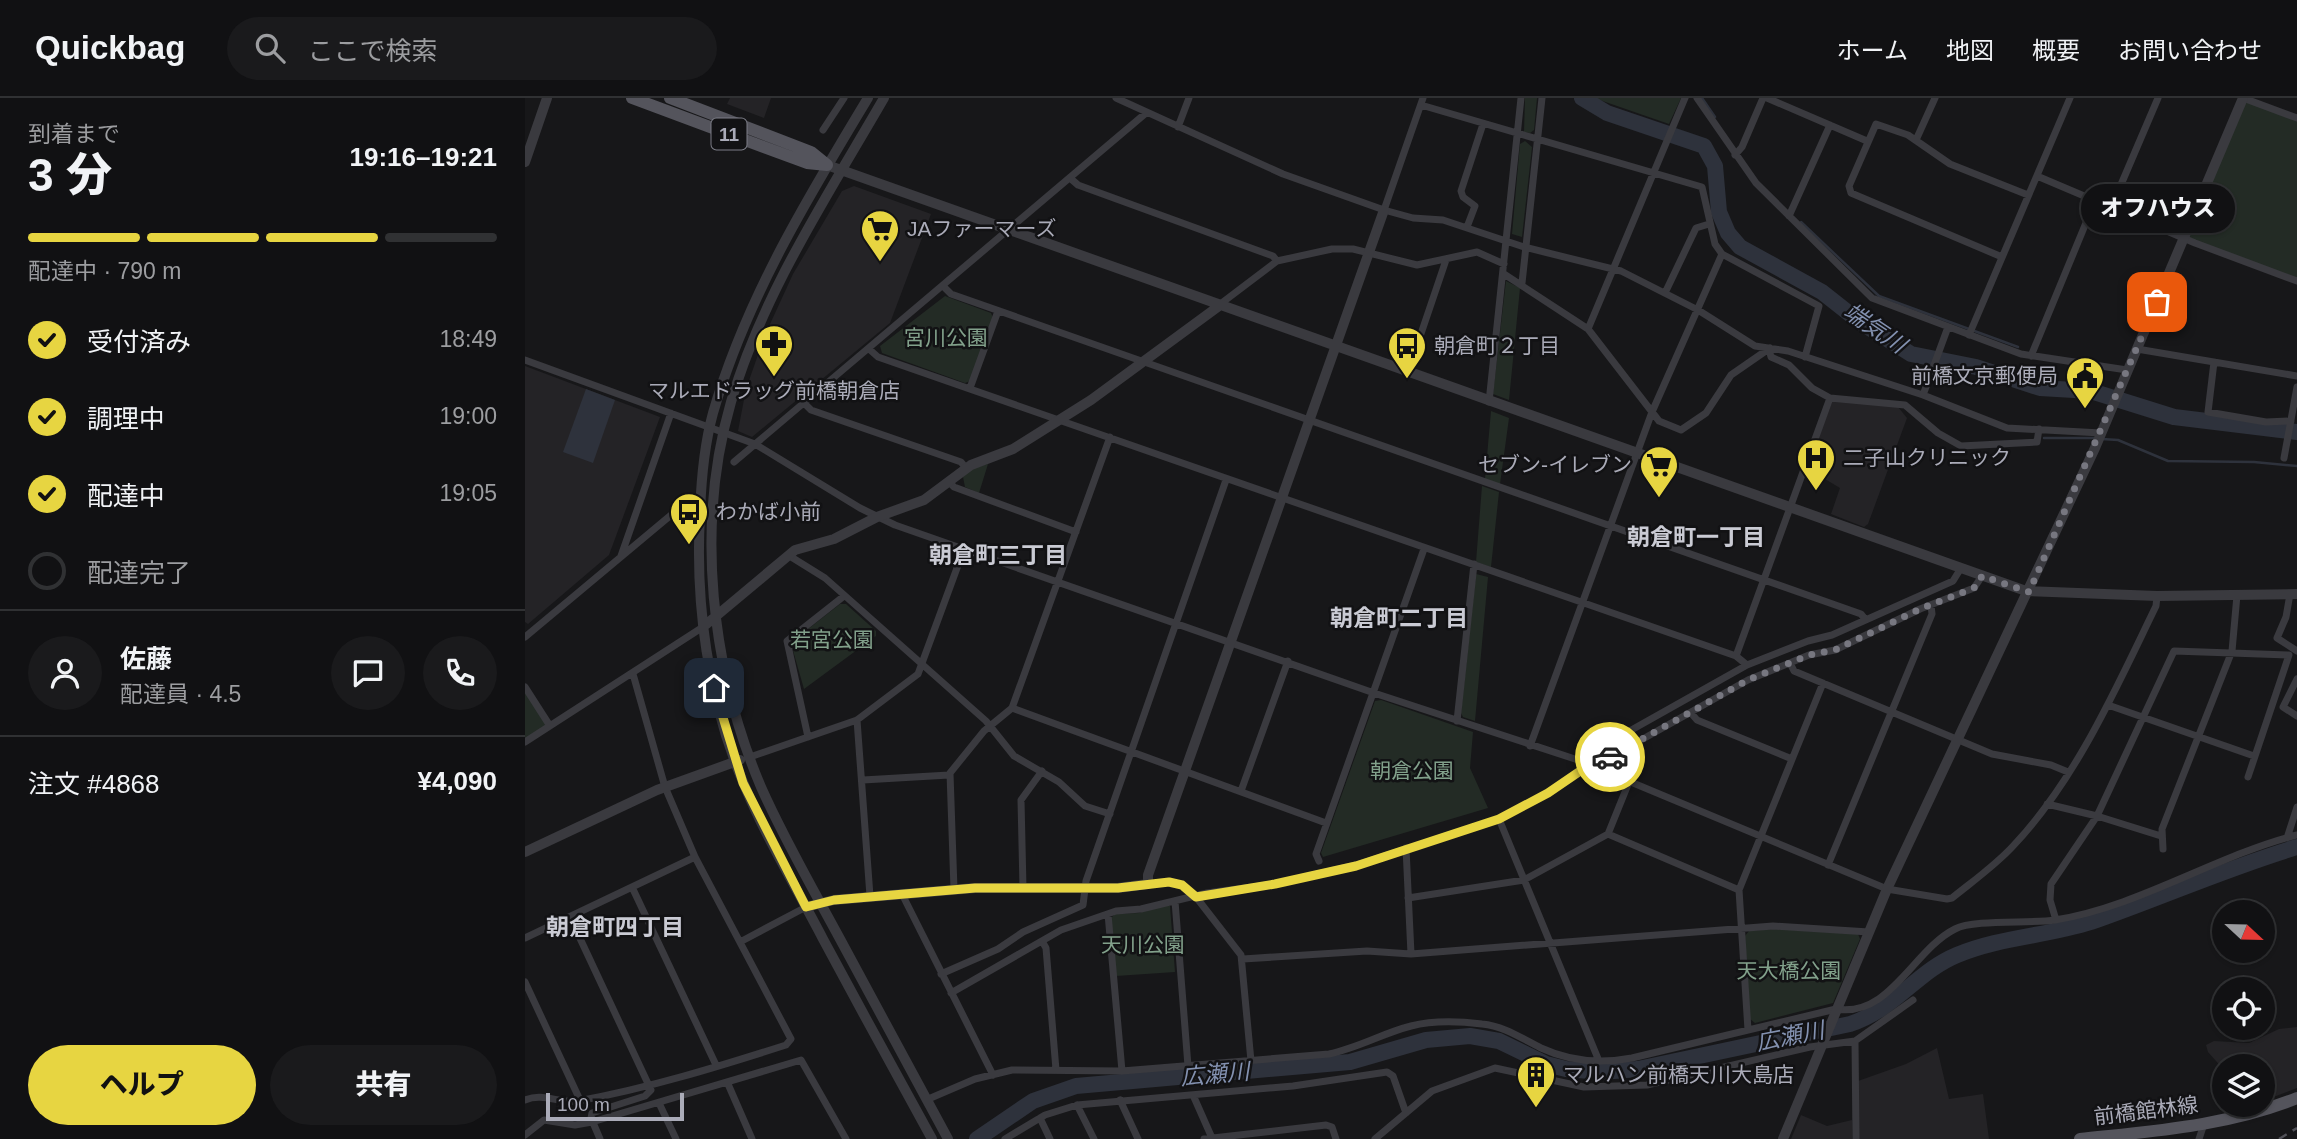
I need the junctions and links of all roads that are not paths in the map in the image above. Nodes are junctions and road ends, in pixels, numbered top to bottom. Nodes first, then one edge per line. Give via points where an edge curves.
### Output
1 (547, 98) edge
2 (632, 98) edge
3 (670, 98) edge
4 (844, 98) edge
5 (868, 98) edge
6 (884, 98) edge
7 (1116, 98) edge
8 (1189, 98) edge
9 (1521, 98) edge
10 (1542, 98) edge
11 (1685, 98) edge
12 (1697, 98) edge
13 (1765, 98) edge
14 (1935, 98) edge
15 (2070, 98) edge
16 (2158, 98) edge
17 (2243, 98) edge
18 (1422, 102) edge
19 (1146, 113) junction
20 (2297, 118) edge
21 (1483, 124) junction
22 (1831, 125) junction
23 (1178, 127) junction
24 (823, 130) dead end
25 (1518, 134) junction
26 (1538, 139) junction
27 (1916, 140) junction
28 (1867, 141) junction
29 (1735, 155) junction
30 (525, 162) edge
31 (827, 166) junction
32 (842, 172) junction
33 (1653, 172) junction
34 (2037, 176) junction
35 (1070, 178) junction
36 (2028, 195) junction
37 (2095, 201) junction
38 (2111, 208) junction
39 (1384, 209) junction
40 (1789, 216) junction
41 (1709, 224) junction
42 (1467, 228) junction
43 (1009, 230) junction
44 (2184, 238) junction
45 (1507, 242) junction
46 (1524, 247) junction
47 (1369, 254) junction
48 (1722, 254) junction
49 (2002, 257) junction
50 (1446, 260) junction
51 (1277, 261) junction
52 (1504, 264) junction
53 (1613, 269) junction
54 (1504, 274) junction
55 (2297, 281) edge
56 (1522, 283) junction
57 (944, 287) junction
58 (1665, 293) junction
59 (1219, 306) junction
60 (1697, 310) junction
61 (998, 311) junction
62 (1948, 327) junction
63 (1588, 329) junction
64 (1969, 335) junction
65 (1335, 346) junction
66 (1770, 348) junction
67 (869, 349) junction
68 (2137, 349) junction
69 (1784, 351) junction
70 (2031, 356) junction
71 (1805, 357) junction
72 (525, 360) edge
73 (1141, 361) junction
74 (1780, 361) junction
75 (2214, 362) junction
76 (2127, 370) junction
77 (1408, 372) junction
78 (2297, 376) edge
79 (2297, 387) edge
80 (970, 388) junction
81 (1923, 395) junction
82 (1830, 398) junction
83 (1489, 402) junction
84 (805, 404) junction
85 (1652, 412) junction
86 (671, 413) junction
87 (1059, 420) junction
88 (1309, 421) junction
89 (2291, 421) junction
90 (710, 428) junction
91 (2039, 429) junction
92 (724, 432) junction
93 (2101, 433) junction
94 (1110, 437) junction
95 (755, 444) junction
96 (1638, 455) junction
97 (2284, 458) dead end
98 (734, 462) dead end
99 (966, 468) junction
100 (1226, 480) junction
101 (949, 482) junction
102 (1282, 498) junction
103 (689, 500) dead end
104 (1791, 508) junction
105 (877, 517) junction
106 (1611, 528) junction
107 (1076, 532) junction
108 (964, 549) junction
109 (1424, 549) junction
110 (788, 555) junction
111 (621, 556) junction
112 (1474, 564) junction
113 (1961, 568) junction
114 (1982, 576) junction
115 (1763, 580) junction
116 (1059, 581) junction
117 (2029, 592) junction
118 (2237, 594) junction
119 (2293, 594) edge
120 (843, 596) junction
121 (2157, 596) junction
122 (1583, 603) junction
123 (1931, 605) junction
124 (716, 614) junction
125 (1865, 619) junction
126 (1176, 622) junction
127 (703, 627) junction
128 (525, 637) edge
129 (1230, 641) junction
130 (2232, 651) junction
131 (2297, 651) edge
132 (1737, 656) junction
133 (1288, 661) junction
134 (1790, 663) junction
135 (1747, 664) junction
136 (922, 666) junction
137 (633, 674) junction
138 (2297, 679) edge
139 (1823, 683) junction
140 (525, 687) edge
141 (1374, 693) junction
142 (2108, 705) junction
143 (1012, 708) junction
144 (1892, 711) junction
145 (1691, 713) junction
146 (2297, 716) edge
147 (2144, 718) junction
148 (857, 720) junction
149 (1457, 721) junction
150 (550, 726) junction
151 (990, 726) junction
152 (2199, 736) junction
153 (808, 737) junction
154 (1958, 740) junction
155 (525, 743) edge
156 (1530, 746) junction
157 (1132, 752) junction
158 (2254, 756) junction
159 (750, 757) junction
160 (1792, 759) junction
161 (1578, 760) junction
162 (735, 762) junction
163 (1589, 765) junction
164 (1598, 768) junction
165 (1042, 771) junction
166 (1184, 771) junction
167 (2067, 772) junction
168 (949, 775) junction
169 (2248, 778) dead end
170 (863, 780) junction
171 (1629, 782) junction
172 (665, 787) junction
173 (1241, 791) junction
174 (2047, 804) junction
175 (2297, 807) edge
176 (1110, 814) junction
177 (2097, 816) junction
178 (1499, 819) junction
179 (1326, 823) junction
180 (1608, 834) junction
181 (2297, 835) edge
182 (1761, 836) junction
183 (2161, 836) junction
184 (2287, 838) junction
185 (1406, 848) junction
186 (2163, 849) dead end
187 (525, 852) edge
188 (695, 857) junction
189 (1319, 861) dead end
190 (1828, 864) junction
191 (1524, 880) junction
192 (1148, 884) junction
193 (632, 887) junction
194 (1023, 888) junction
195 (1084, 888) junction
196 (954, 889) junction
197 (1887, 889) junction
198 (1739, 890) junction
199 (902, 894) junction
200 (870, 897) junction
201 (1196, 897) junction
202 (1408, 898) junction
203 (1175, 901) junction
204 (820, 902) junction
205 (806, 907) junction
206 (1108, 914) junction
207 (570, 916) junction
208 (2056, 920) junction
209 (1740, 928) junction
210 (1869, 932) junction
211 (525, 938) edge
212 (1042, 941) junction
213 (740, 942) junction
214 (1553, 944) junction
215 (1411, 954) junction
216 (1243, 959) junction
217 (941, 974) junction
218 (525, 982) edge
219 (951, 993) junction
220 (1913, 1000) dead end
221 (1835, 1013) junction
222 (1748, 1030) junction
223 (1855, 1041) junction
224 (1822, 1044) junction
225 (1251, 1061) junction
226 (1599, 1061) junction
227 (716, 1065) junction
228 (1188, 1066) junction
229 (1056, 1070) junction
230 (1122, 1071) junction
231 (993, 1075) junction
232 (728, 1084) junction
233 (650, 1085) junction
234 (1193, 1095) junction
235 (2297, 1098) edge
236 (525, 1100) edge
237 (580, 1100) junction
238 (926, 1100) junction
239 (1120, 1100) junction
240 (659, 1103) junction
241 (1077, 1104) junction
242 (1406, 1113) junction
243 (1040, 1118) junction
244 (592, 1122) junction
245 (2204, 1124) junction
246 (525, 1135) edge
247 (1209, 1138) edge
248 (600, 1139) edge
249 (676, 1139) edge
250 (752, 1139) edge
251 (846, 1139) edge
252 (932, 1139) edge
253 (948, 1139) edge
254 (1005, 1139) edge
255 (1050, 1139) edge
256 (1094, 1139) edge
257 (1138, 1139) edge
258 (1336, 1139) edge
259 (1375, 1139) edge
260 (1783, 1139) edge
261 (1856, 1139) edge
262 (2080, 1139) edge
263 (2199, 1139) edge

1 - 30 street
2 - 31 main road, 11 via 807,163
3 - 31 main road, 11 via 811,152
4 - 24 street
5 - 31 street
6 - 32 street
7 - 19 street
8 - 23 street
9 - 25 street
10 - 26 street
11 - 33 street
12 - 29 street
13 - 22 street
13 - 29 street
14 - 27 street
15 - 34 street
16 - 38 street
17 - 20 street
17 - 44 street
18 - 21 street
18 - 39 street
19 - 23 street
19 - 35 street
21 - 25 street
21 - 42 street via 1461,191 1475,204
22 - 28 street
22 - 40 street
23 - 39 street via 1283,174
25 - 26 street
25 - 45 street
26 - 33 street
26 - 46 street
27 - 28 street via 1879,123
27 - 36 street via 1950,164
28 - 49 street via 1849,191
29 - 40 street
31 - 32 street
31 - 90 street via 760,288 734,350
32 - 43 street
32 - 92 street via 760,322
33 - 41 street via 1702,187
33 - 53 street
34 - 36 street
34 - 37 street
35 - 43 street
35 - 51 street via 1078,185
36 - 49 street
37 - 38 street
37 - 70 street
38 - 44 street
39 - 42 street
39 - 47 street
40 - 62 street via 1872,298
41 - 48 street
41 - 58 street via 1696,228
42 - 45 street
43 - 57 street
43 - 59 street
44 - 55 street
44 - 68 street
45 - 46 street
45 - 52 street
46 - 53 street
46 - 56 street
47 - 50 street via 1417,265
47 - 51 street via 1345,248
47 - 65 street
48 - 60 street
48 - 71 street via 1819,306
49 - 64 street
50 - 52 street via 1477,252
50 - 77 street
51 - 59 street
52 - 54 street
53 - 58 street
53 - 63 street
54 - 56 street
54 - 83 street
56 - 63 street via 1533,295
57 - 61 street via 951,295
57 - 67 street
58 - 60 street
59 - 65 street
59 - 73 street
60 - 66 street via 1752,345
60 - 85 street
61 - 73 street
61 - 80 street
62 - 64 street
62 - 81 street
63 - 85 street
64 - 70 street
65 - 77 street
65 - 88 street
66 - 69 street
66 - 74 street via 1770,355
66 - 85 street via 1731,375 1706,413 1684,429 1668,427
67 - 80 street via 878,357
67 - 84 street
68 - 75 street
68 - 76 street
69 - 71 street
69 - 74 street
70 - 76 street
71 - 81 street
72 - 86 street
73 - 87 street
73 - 88 street
74 - 82 street
75 - 78 street
75 - 89 street via 2208,412 2266,422
76 - 93 street
77 - 83 street
79 - 89 street
80 - 87 street
81 - 91 street via 2007,428
82 - 91 street via 1901,404 1965,447 2037,442
82 - 104 street
83 - 96 street
84 - 95 street
84 - 99 street via 811,410 961,462
85 - 96 street
86 - 90 street
86 - 111 street
87 - 94 street
87 - 99 street via 1013,449
88 - 102 street
88 - 106 street
89 - 97 street
90 - 92 street
90 - 127 street via 699,532
91 - 93 street
92 - 95 street
92 - 124 street via 714,517
93 - 117 street
94 - 100 street
94 - 107 street
95 - 98 street
95 - 105 street
96 - 104 street
96 - 106 street
99 - 101 street
100 - 102 street
100 - 126 street
101 - 105 street via 928,498
101 - 107 street
102 - 109 street
102 - 129 street
103 - 111 street
104 - 113 street
104 - 115 street
105 - 108 street
105 - 110 street
106 - 115 street
106 - 122 street
107 - 116 street
108 - 116 street
108 - 136 street
109 - 112 street
109 - 141 street
110 - 120 street via 825,578
110 - 124 street
111 - 128 street
112 - 122 street
112 - 149 street
113 - 114 street
113 - 125 street via 1953,581
114 - 117 street
114 - 123 street via 1974,588
115 - 125 street
115 - 132 street
116 - 126 street
116 - 143 street
117 - 121 street
117 - 154 street
118 - 119 street
118 - 121 street
118 - 130 street
119 - 131 street via 2277,638
120 - 136 street
120 - 153 street via 787,641
121 - 142 street
122 - 132 street
122 - 156 street
123 - 134 street via 1835,650
123 - 144 street via 1932,614
124 - 127 street
124 - 159 street via 725,668
125 - 135 street
126 - 129 street
126 - 157 street
127 - 137 street
127 - 162 street
129 - 133 street
129 - 166 street
130 - 147 street via 2174,651
130 - 152 street
130 - 158 street via 2288,655
132 - 135 street
133 - 141 street
133 - 173 street
134 - 139 street via 1794,671
134 - 145 street via 1748,680
135 - 161 street
136 - 148 street via 918,674
136 - 151 street
137 - 150 street
137 - 172 street
138 - 146 street via 2283,707
139 - 144 street
139 - 160 street
140 - 150 street
141 - 149 street
141 - 179 street
142 - 147 street
142 - 167 street
143 - 151 street
143 - 157 street
144 - 154 street
144 - 190 street
145 - 160 street via 1697,720
145 - 164 street
147 - 152 street
147 - 177 street
148 - 153 street
148 - 170 street
149 - 156 street
150 - 155 street
151 - 165 street via 1014,756
151 - 168 street
152 - 158 street
152 - 183 street
153 - 159 street
154 - 167 street via 2000,757
154 - 197 street
156 - 161 street
157 - 166 street
157 - 176 street
158 - 169 street
159 - 162 street
159 - 204 street via 774,815
160 - 182 street
161 - 163 street
162 - 172 street
162 - 205 street
163 - 164 street
163 - 178 street
164 - 171 street
165 - 176 street via 1085,806
165 - 194 street via 1021,800
166 - 173 street
166 - 192 street
167 - 174 street
168 - 170 street
168 - 196 street
170 - 200 street
171 - 180 street
171 - 182 street
172 - 187 street
172 - 188 street
173 - 179 street
174 - 177 street
174 - 197 street via 2014,845 1952,898
175 - 184 street
176 - 195 street
177 - 183 street
177 - 208 street via 2051,884
178 - 185 street
178 - 191 street
179 - 189 street via 1316,854
180 - 191 street
180 - 198 street
181 - 184 street
182 - 190 street
182 - 198 street
183 - 186 street
184 - 208 street via 2094,911
185 - 201 street via 1339,870
185 - 202 street
188 - 193 street
188 - 213 street
190 - 197 street
191 - 202 street
191 - 214 street
192 - 195 street
192 - 201 street via 1176,882
193 - 207 street
193 - 227 street
194 - 195 street
194 - 196 street
195 - 217 street via 1079,909
196 - 199 street
197 - 210 street
198 - 209 street
199 - 200 street
199 - 217 street
200 - 204 street
201 - 203 street
201 - 216 street
202 - 215 street
203 - 206 street
203 - 228 street
204 - 205 street
204 - 238 street
205 - 213 street
205 - 252 street
206 - 212 street
206 - 230 street
207 - 211 street
207 - 233 street
208 - 221 street via 1958,927 1922,953 1894,987 1873,1003
209 - 210 street
209 - 214 street
209 - 222 street
210 - 221 street
212 - 219 street
212 - 229 street
213 - 227 street via 791,1039 786,1045
214 - 215 street
214 - 226 street
215 - 216 street via 1367,951
216 - 225 street
217 - 219 street
218 - 237 street
219 - 231 street
220 - 223 street
221 - 222 street
221 - 224 street
222 - 226 street via 1632,1058
223 - 224 street
223 - 261 street
224 - 242 street via 1636,1087 1584,1087 1495,1068 1432,1091
224 - 260 street
225 - 226 street via 1339,1052 1411,1026 1448,1021 1491,1025 1562,1056
225 - 228 street
227 - 233 street
228 - 230 street
229 - 230 street
229 - 231 street
231 - 238 street
232 - 240 street
232 - 250 street
232 - 251 street via 798,1060 804,1062
233 - 237 street
233 - 244 street via 649,1095 595,1111
234 - 239 street
234 - 242 street via 1387,1072 1393,1076
234 - 247 street
235 - 245 main road, 前橋館林線
236 - 237 street via 546,1096
238 - 253 street
239 - 241 street
239 - 257 street
240 - 244 street
240 - 249 street
241 - 243 street
241 - 256 street
242 - 259 street
243 - 254 street
243 - 255 street
244 - 246 street via 575,1125 544,1120
244 - 248 street
245 - 262 main road, 前橋館林線
245 - 263 street
247 - 258 street via 1326,1125 1332,1127

